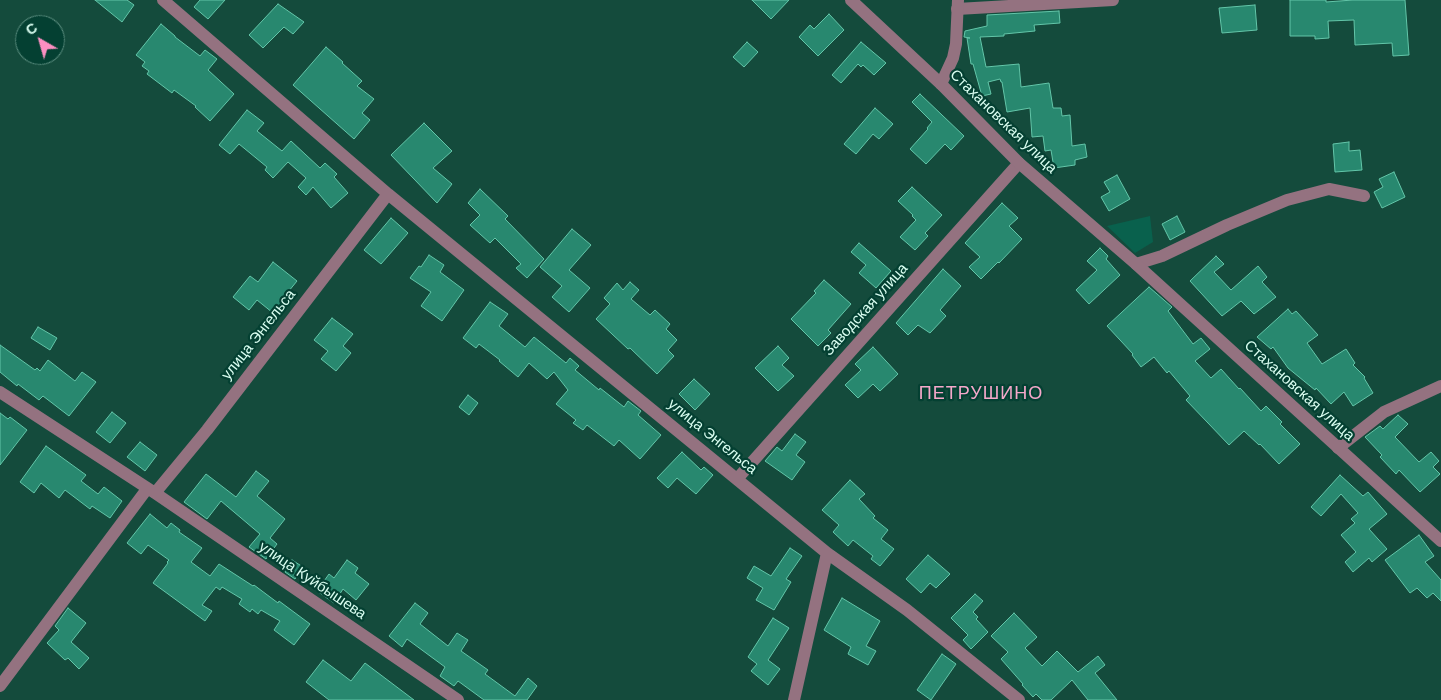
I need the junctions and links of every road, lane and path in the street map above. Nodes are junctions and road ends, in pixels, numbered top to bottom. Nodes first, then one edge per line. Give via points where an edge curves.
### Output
1 (162, 0) edge
2 (851, 0) edge
3 (1113, 0) edge
4 (958, 5) edge
5 (941, 84) junction
6 (1019, 163) junction
7 (388, 194) junction
8 (1364, 196) dead end
9 (1136, 264) junction
10 (1441, 386) edge
11 (0, 392) edge
12 (1338, 448) junction
13 (737, 479) junction
14 (151, 491) junction
15 (1441, 540) edge
16 (827, 553) junction
17 (0, 686) edge
18 (458, 700) edge
19 (794, 700) edge
20 (1019, 700) edge

1 - 7 street, улица Энгельса
2 - 5 street, Стахановская улица
3 - 4 street
4 - 5 street via 953,58
5 - 6 street, Стахановская улица
6 - 9 street, Стахановская улица
6 - 13 street, Заводская улица
7 - 13 street, улица Энгельса
7 - 14 street, улица Энгельса via 207,430
8 - 9 street via 1329,189 1287,200 1162,256
9 - 12 street, Стахановская улица
10 - 12 street via 1384,412
11 - 14 street, улица Куйбышева
12 - 15 street, Стахановская улица
13 - 16 street, улица Энгельса
14 - 17 street
14 - 18 street, улица Куйбышева
16 - 19 street
16 - 20 street, улица Энгельса via 907,610

